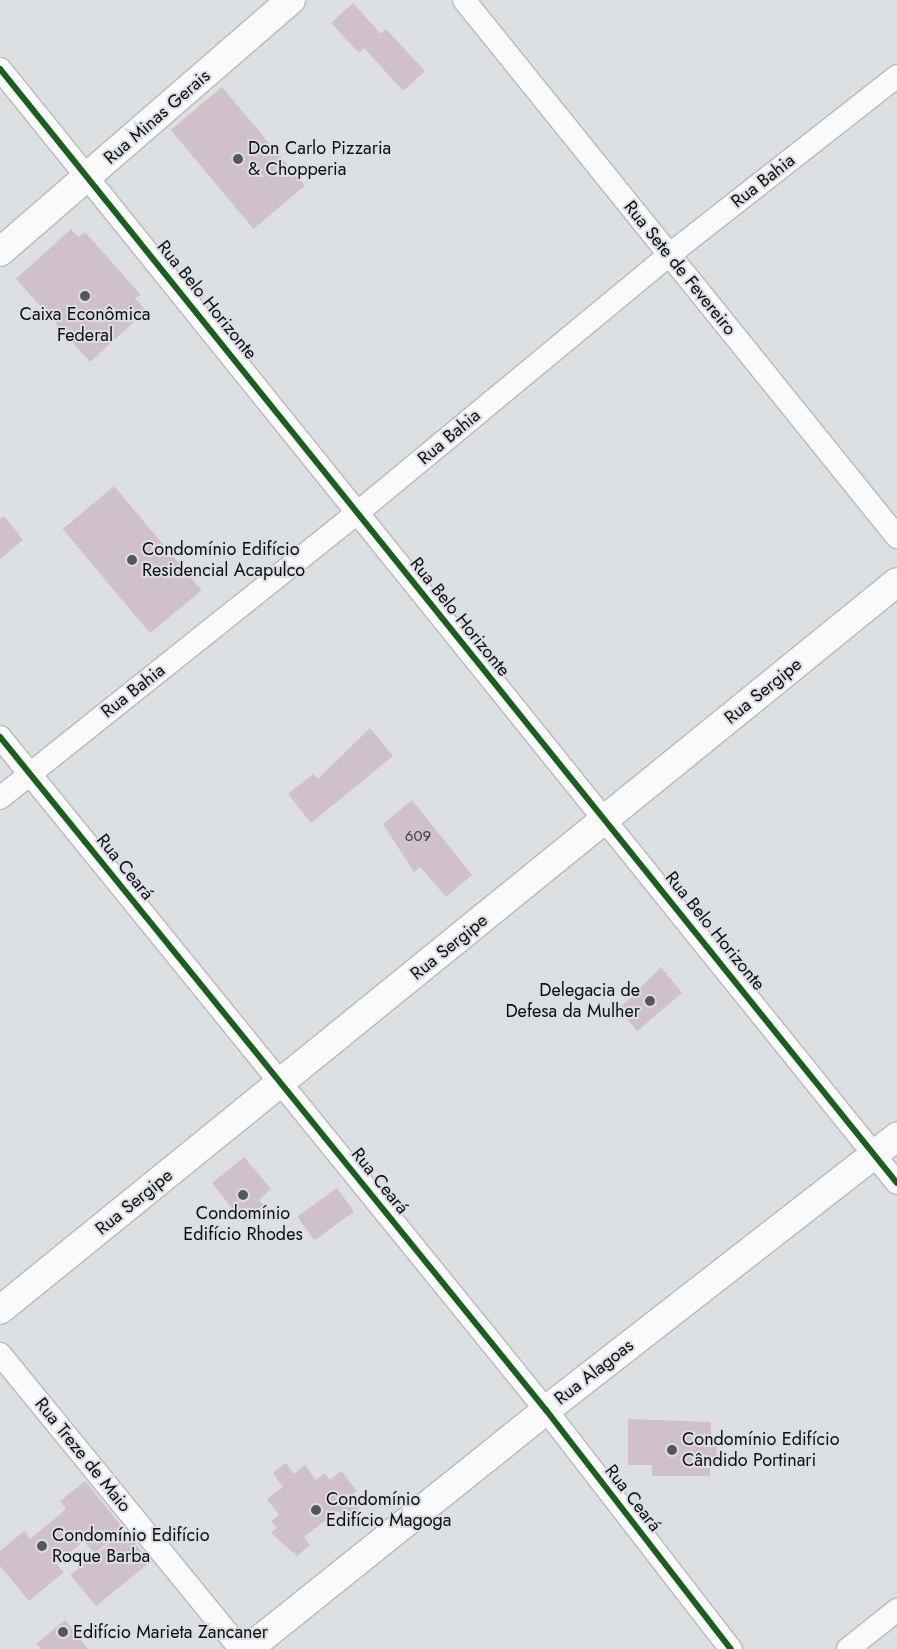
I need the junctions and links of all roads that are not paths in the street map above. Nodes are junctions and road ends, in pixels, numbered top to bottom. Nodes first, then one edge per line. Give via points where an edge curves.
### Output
1 (290, 0) edge
2 (464, 0) edge
3 (0, 68) edge
4 (897, 76) edge
5 (88, 177) junction
6 (0, 252) edge
7 (669, 255) junction
8 (356, 514) junction
9 (897, 537) edge
10 (897, 582) edge
11 (0, 737) edge
12 (30, 773) junction
13 (0, 798) edge
14 (606, 819) junction
15 (282, 1084) junction
16 (897, 1137) edge
17 (875, 1155) junction
18 (897, 1183) edge
19 (0, 1310) edge
20 (0, 1354) edge
21 (546, 1410) junction
22 (897, 1610) edge
23 (240, 1649) edge
24 (248, 1649) edge
25 (731, 1649) edge
26 (848, 1649) edge

1 - 5 street, Rua Minas Gerais
2 - 7 street, Rua Sete de Fevereiro
3 - 5 street, Rua Belo Horizonte
4 - 7 street, Rua Bahia
5 - 6 street, Rua Minas Gerais
5 - 8 street, Rua Belo Horizonte
7 - 8 street, Rua Bahia
7 - 9 street, Rua Sete de Fevereiro
8 - 12 street, Rua Bahia
8 - 14 street, Rua Belo Horizonte
10 - 14 street, Rua Sergipe
11 - 12 street, Rua Ceará
12 - 13 street, Rua Bahia
12 - 15 street, Rua Ceará
14 - 15 street, Rua Sergipe
14 - 17 street, Rua Belo Horizonte
15 - 19 street, Rua Sergipe
15 - 21 street, Rua Ceará
16 - 17 street, Rua Alagoas
17 - 18 street, Rua Belo Horizonte
17 - 21 street, Rua Alagoas
20 - 23 street, Rua Treze de Maio
21 - 24 street, Rua Alagoas
21 - 25 street, Rua Ceará
22 - 26 street

